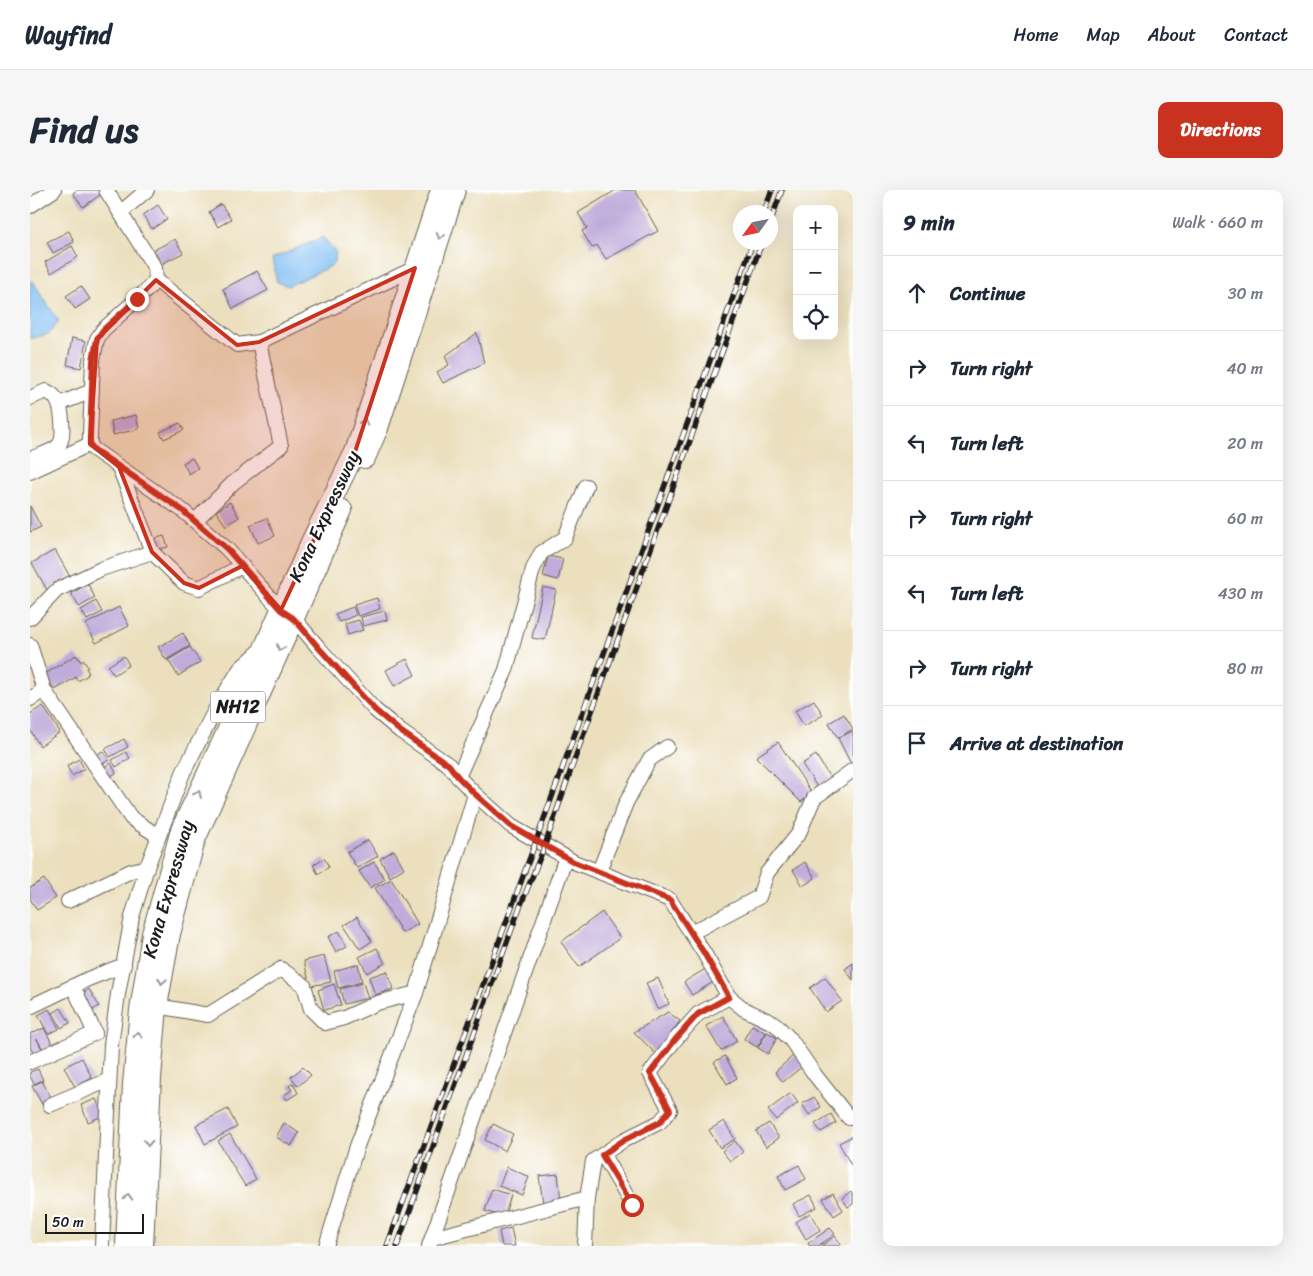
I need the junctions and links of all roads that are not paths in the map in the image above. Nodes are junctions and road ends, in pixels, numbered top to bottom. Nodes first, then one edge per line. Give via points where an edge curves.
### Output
1 (54, 190) edge
2 (106, 190) edge
3 (147, 190) edge
4 (441, 190) edge
5 (455, 190) edge
6 (30, 206) edge
7 (120, 213) junction
8 (415, 268) junction
9 (156, 280) junction
10 (259, 342) junction
11 (92, 391) junction
12 (30, 398) edge
13 (59, 404) junction
14 (90, 444) junction
15 (30, 459) edge
16 (119, 467) junction
17 (30, 472) edge
18 (586, 486) dead end
19 (195, 521) junction
20 (152, 552) junction
21 (242, 566) junction
22 (287, 614) junction
23 (30, 618) edge
24 (30, 645) edge
25 (266, 646) junction
26 (44, 690) junction
27 (30, 699) edge
28 (667, 747) dead end
29 (853, 770) edge
30 (458, 777) junction
31 (475, 794) junction
32 (158, 836) junction
33 (566, 857) junction
34 (147, 867) junction
35 (599, 872) junction
36 (68, 901) dead end
37 (691, 933) junction
38 (124, 965) junction
39 (73, 986) junction
40 (416, 993) junction
41 (729, 997) junction
42 (157, 1006) junction
43 (30, 1008) edge
44 (30, 1062) edge
45 (109, 1080) junction
46 (50, 1105) dead end
47 (853, 1116) edge
48 (602, 1155) junction
49 (587, 1198) junction
50 (632, 1205) dead end
51 (430, 1242) edge
52 (102, 1246) edge
53 (126, 1246) edge
54 (143, 1246) edge
55 (326, 1246) edge
56 (586, 1246) edge

1 - 6 street
2 - 7 street
3 - 7 street
4 - 8 highway, Kona Expressway / NH12
5 -> 22 highway, Kona Expressway / NH12 via 378,428
7 - 9 street via 155,268
8 - 10 street
22 -> 8 highway, Kona Expressway / NH12 via 311,542 354,452
9 - 10 street via 237,345
9 - 11 street via 97,339
10 - 19 street via 281,446 234,483
11 - 13 street
11 - 14 street
12 - 13 street via 46,391 54,395
13 - 15 street via 61,442 57,448
14 - 16 street
14 - 17 street
16 - 19 street
16 - 20 street
18 - 30 street via 565,538 541,553 533,569 506,670
19 - 21 street
20 - 21 street via 184,583 199,588
20 - 23 street via 101,569 57,590
21 - 22 street
22 - 25 highway, Kona Expressway / NH12
22 - 30 street via 375,710 449,765
22 -> 42 highway, Kona Expressway / NH12 via 196,840 170,934
24 - 26 street
25 - 32 street via 240,669 216,708 183,773
53 -> 25 highway, Kona Expressway / NH12 via 133,1084 152,934 181,830
26 - 27 street
26 - 32 street via 131,818
28 - 35 street via 649,760 626,803
29 - 37 street via 814,798 799,833 767,873 759,896
30 - 31 street
31 - 33 street via 511,826
31 - 40 street
32 - 34 street
33 - 35 street
33 - 51 street
34 - 36 street via 131,871
34 - 38 street via 132,918
35 - 37 street via 670,900
37 - 41 street
38 - 39 street
38 - 45 street
39 - 43 street
39 - 44 street via 95,1033
40 - 42 street via 325,1022 311,1009 304,986 281,969 208,1015
40 - 55 street via 357,1146
41 - 47 street via 744,1009 775,1024 791,1040 849,1118
41 - 48 street via 698,1014 650,1073 670,1110 660,1122
42 -> 54 highway, Kona Expressway / NH12
45 - 46 street
45 - 52 street
48 - 49 street via 594,1161
48 - 50 street
49 - 51 street
49 - 56 street

